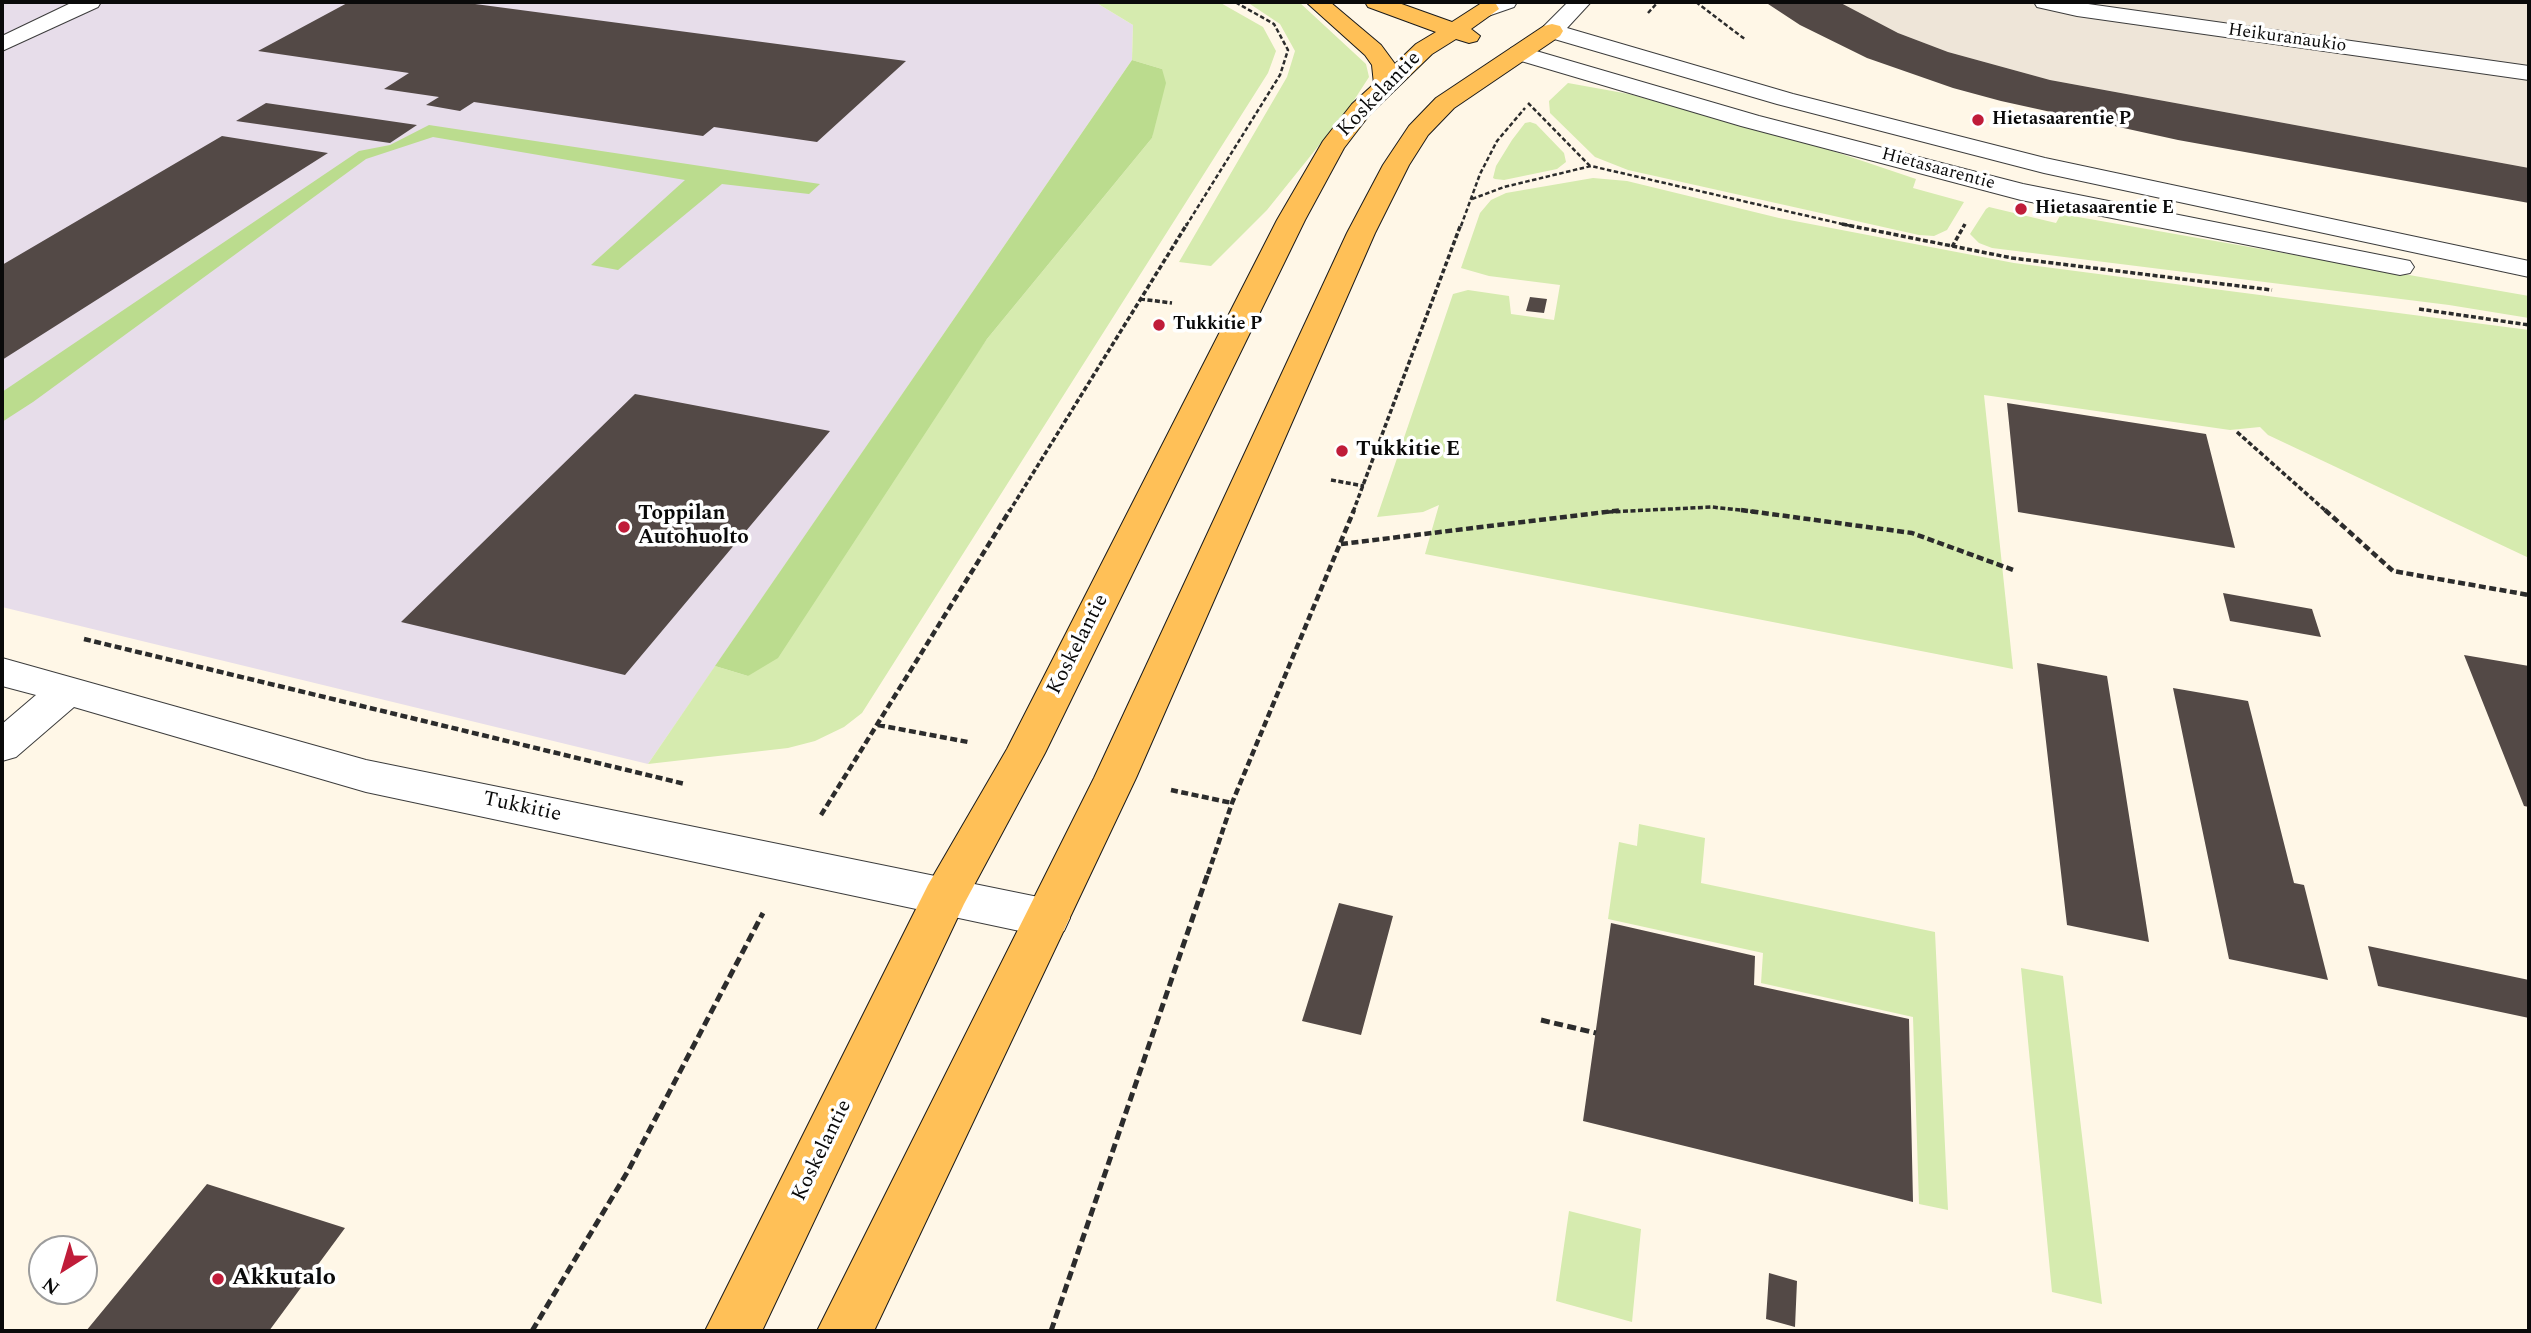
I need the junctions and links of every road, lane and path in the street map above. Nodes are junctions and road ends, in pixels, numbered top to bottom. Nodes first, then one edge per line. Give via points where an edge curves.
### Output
1 (90, 2) edge
2 (1235, 2) edge
3 (1318, 2) edge
4 (1376, 2) edge
5 (1580, 2) edge
6 (1658, 2) edge
7 (1696, 2) edge
8 (2045, 2) edge
9 (1500, 24) edge
10 (1452, 30) junction
11 (1552, 31) junction
12 (2, 44) edge
13 (1752, 44) dead end
14 (1608, 48) junction
15 (1578, 72) junction
16 (2529, 73) edge
17 (1385, 85) junction
18 (1528, 103) junction
19 (1591, 166) junction
20 (1472, 199) junction
21 (2529, 269) edge
22 (2529, 288) edge
23 (2276, 291) dead end
24 (1140, 299) junction
25 (1172, 303) dead end
26 (2412, 308) dead end
27 (2529, 325) edge
28 (2238, 432) dead end
29 (1331, 480) dead end
30 (1364, 486) junction
31 (1340, 544) junction
32 (2016, 571) dead end
33 (2529, 595) edge
34 (79, 638) dead end
35 (2, 673) edge
36 (68, 690) junction
37 (2, 746) edge
38 (686, 784) dead end
39 (790, 862) junction
40 (944, 898) junction
41 (1048, 918) junction
42 (1541, 1020) dead end
43 (1596, 1033) dead end
44 (532, 1331) edge
45 (733, 1331) edge
46 (845, 1331) edge
47 (1051, 1331) edge

1 - 12 street
2 - 24 path via 1274,24 1288,50 1280,75
3 - 17 main road via 1373,50 1384,65
4 - 10 main road
5 - 11 street
6 - 14 path
7 - 13 path
8 - 16 street, Heikuranaukio
9 - 10 main road
9 - 10 main road, Koskelantie
9 - 11 main road, Koskelantie
9 - 11 main road
9 - 15 street, Hietasaarentie
9 - 41 main road, Koskelantie via 1396,164 1361,233
10 - 17 main road, Koskelantie
11 - 14 street, Hietasaarentie
14 - 21 street, Hietasaarentie via 2044,165
15 - 18 path
15 - 22 street, Hietasaarentie via 2021,192 2283,246
17 - 40 main road, Koskelantie via 1332,146 1291,220 1025,753
18 - 19 path
18 - 20 path via 1497,141
19 - 20 path
19 - 23 path via 1782,212 2012,258
20 - 30 path
24 - 25 path
24 - 39 path
26 - 27 path
28 - 33 path via 2393,571
29 - 30 path
30 - 31 path
31 - 32 path via 1632,509 1712,507 1912,533
31 - 47 path via 1232,803
34 - 38 path
35 - 36 street, Tukkitie
36 - 37 street
36 - 39 street, Tukkitie via 366,776
39 - 40 street, Tukkitie
39 - 44 path via 628,1171
40 - 41 street, Tukkitie
40 - 45 main road, Koskelantie
41 - 46 main road, Koskelantie
42 - 43 path

